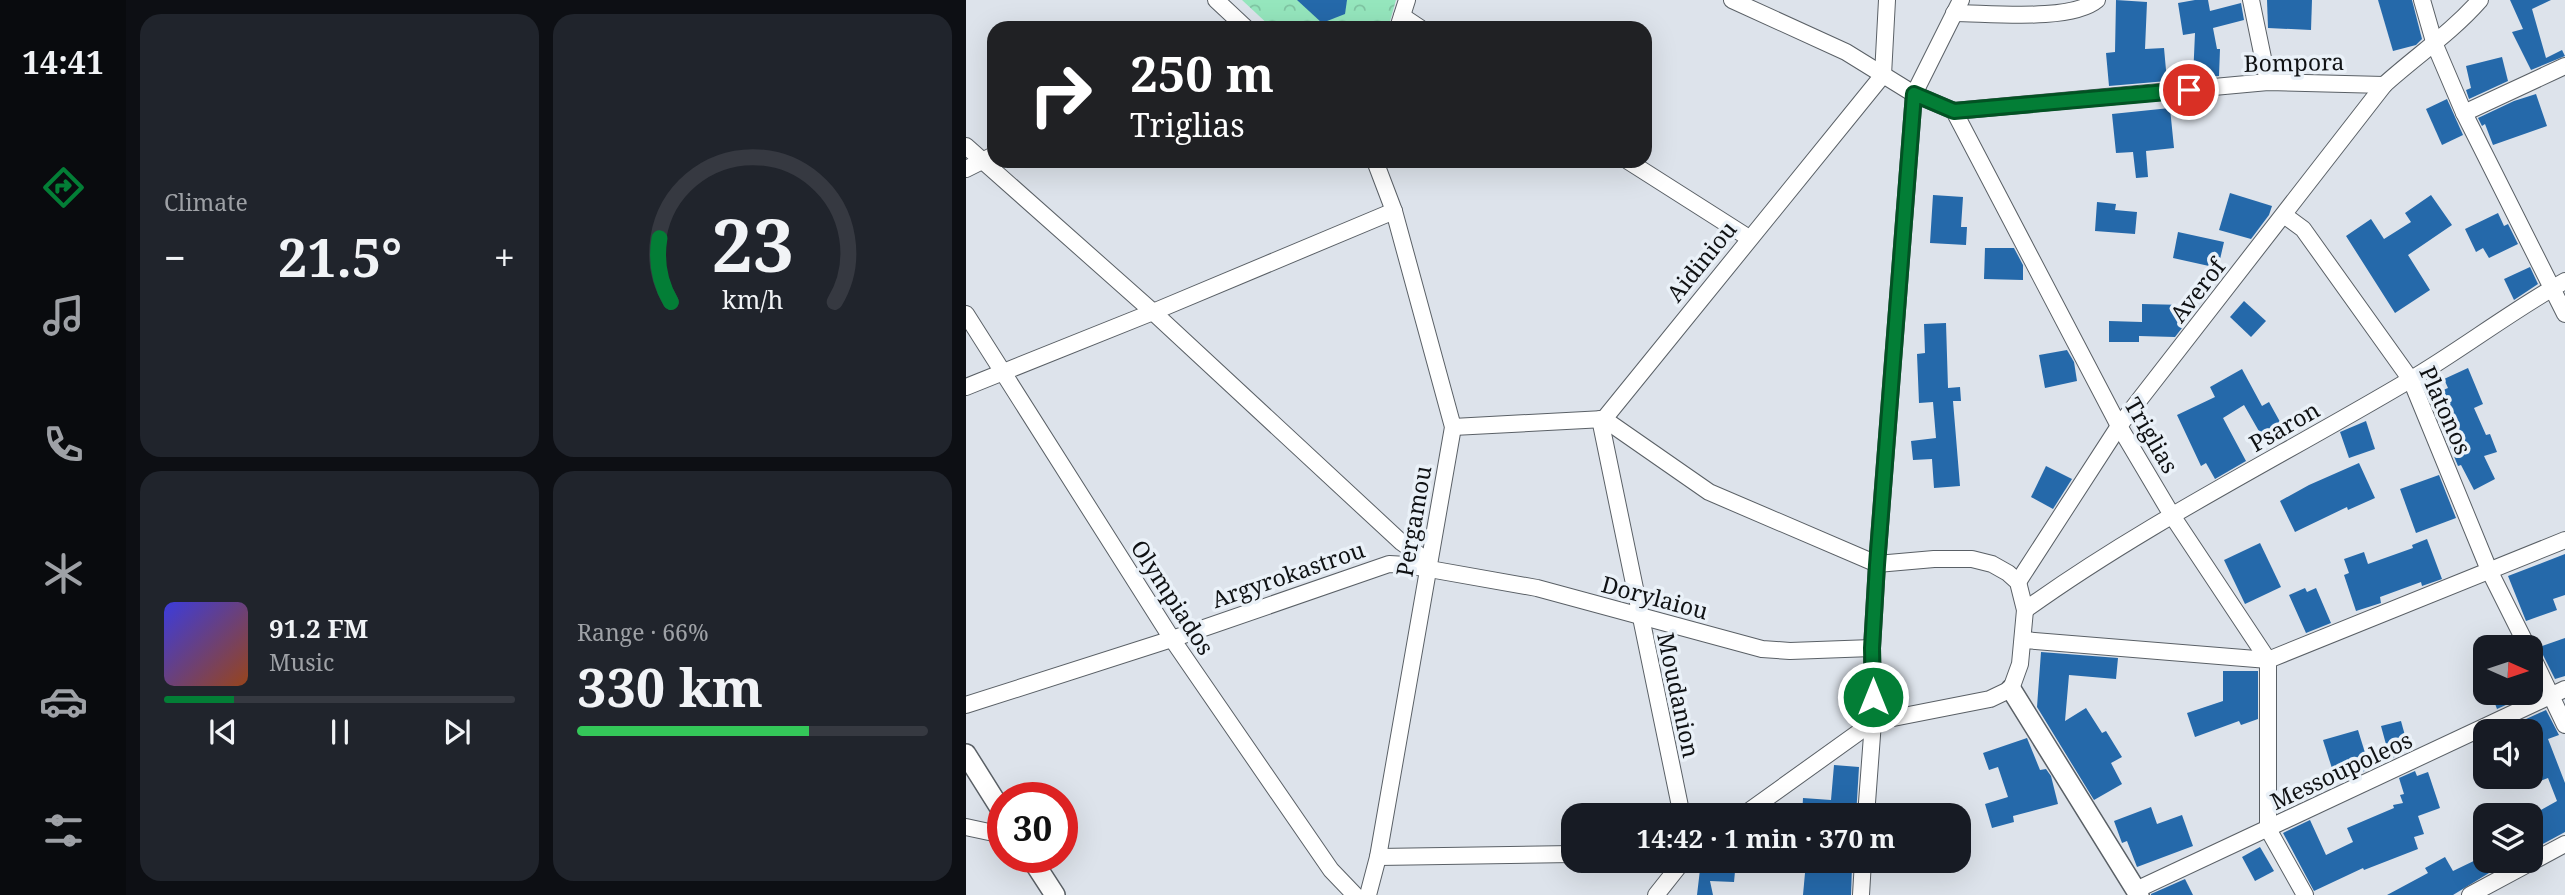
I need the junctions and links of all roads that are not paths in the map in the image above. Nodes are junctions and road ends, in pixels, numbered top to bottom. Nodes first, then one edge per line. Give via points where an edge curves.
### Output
1 (1216, 0) edge
2 (1407, 0) edge
3 (1731, 0) edge
4 (1887, 0) edge
5 (2097, 0) edge
6 (2251, 0) edge
7 (2422, 0) edge
8 (2480, 0) edge
9 (1957, 6) edge
10 (1233, 21) edge
11 (1400, 21) edge
12 (2435, 45) junction
13 (2565, 66) edge
14 (1884, 75) junction
15 (2268, 82) junction
16 (2384, 86) junction
17 (1914, 94) junction
18 (1954, 111) junction
19 (2464, 113) junction
20 (966, 146) edge
21 (987, 157) edge
22 (987, 158) edge
23 (999, 168) edge
24 (1379, 168) edge
25 (1639, 168) edge
26 (966, 169) edge
27 (1394, 211) junction
28 (2284, 215) junction
29 (1749, 238) junction
30 (2559, 284) edge
31 (1153, 312) junction
32 (966, 314) edge
33 (2565, 314) edge
34 (1002, 372) junction
35 (2411, 380) junction
36 (966, 387) edge
37 (1602, 419) junction
38 (2119, 426) junction
39 (1453, 427) junction
40 (2172, 517) junction
41 (2565, 540) edge
42 (1428, 565) junction
43 (1877, 565) junction
44 (2489, 570) junction
45 (2018, 582) junction
46 (2025, 610) junction
47 (1640, 616) junction
48 (2522, 635) edge
49 (1172, 639) junction
50 (2024, 640) junction
51 (1872, 648) junction
52 (2268, 660) junction
53 (2543, 670) edge
54 (2011, 688) junction
55 (2558, 692) edge
56 (966, 705) edge
57 (1873, 722) junction
58 (2565, 725) edge
59 (966, 754) edge
60 (987, 787) edge
61 (1679, 803) edge
62 (1760, 803) edge
63 (1867, 803) edge
64 (966, 827) edge
65 (2268, 829) junction
66 (987, 832) edge
67 (2565, 844) edge
68 (1561, 854) edge
69 (1378, 857) junction
70 (1041, 873) edge
71 (1673, 873) edge
72 (1862, 873) edge
73 (2137, 892) edge
74 (1055, 895) edge
75 (1355, 895) edge
76 (1368, 895) edge
77 (1656, 895) edge
78 (1861, 895) edge
79 (2305, 895) edge
80 (2470, 895) edge

1 - 10 street
2 - 11 street
3 - 14 street via 1846,52
4 - 14 street
5 - 9 street via 2082,9 2054,14
6 - 15 street
7 - 12 street
8 - 12 street, Averof
9 - 17 street
12 - 16 street, Averof
12 - 19 street
13 - 19 street
14 - 17 street
14 - 29 street, Aidiniou
15 - 16 street, Bompora
15 - 18 street, Bompora
16 - 28 street, Averof
17 - 18 street
17 - 43 street
18 - 38 street, Triglias
19 - 30 street
20 - 21 street
22 - 26 street
23 - 31 street
24 - 27 street, Pergamou
25 - 29 street
27 - 31 street
27 - 39 street, Pergamou
28 - 35 street, Platonos via 2303,229
28 - 38 street, Averof
29 - 37 street, Aidiniou
30 - 33 street
30 - 35 street, Psaron
31 - 34 street
31 - 42 street
32 - 34 street, Olympiados
34 - 36 street
34 - 49 street, Olympiados
35 - 40 street, Psaron
35 - 44 street, Platonos
37 - 39 street
37 - 43 street via 1709,492
37 - 47 street, Moudanion
38 - 40 street, Triglias
38 - 45 street, Averof
39 - 42 street, Pergamou
40 - 46 street, Psaron
40 - 52 street, Triglias
41 - 44 street
42 - 47 street, Dorylaiou
42 - 49 street, Argyrokastrou via 1389,564
42 - 69 street, Pergamou
43 - 45 street via 1972,559 1992,564
43 - 51 street
44 - 48 street, Platonos
44 - 52 street
45 - 46 street
46 - 50 street
47 - 51 street, Dorylaiou via 1762,649
47 - 61 street, Moudanion
49 - 56 street, Argyrokastrou
49 - 75 street, Olympiados via 1331,870
50 - 52 street
50 - 54 street
51 - 57 street
52 - 65 street
53 - 55 street, Platonos
54 - 57 street via 1990,699
54 - 73 street
55 - 58 street, Platonos
55 - 65 street, Messoupoleos
57 - 62 street
57 - 63 street
59 - 60 street
64 - 66 street
65 - 73 street, Messoupoleos
65 - 79 street
67 - 80 street
68 - 69 street
69 - 76 street, Pergamou
70 - 74 street
71 - 77 street
72 - 78 street

